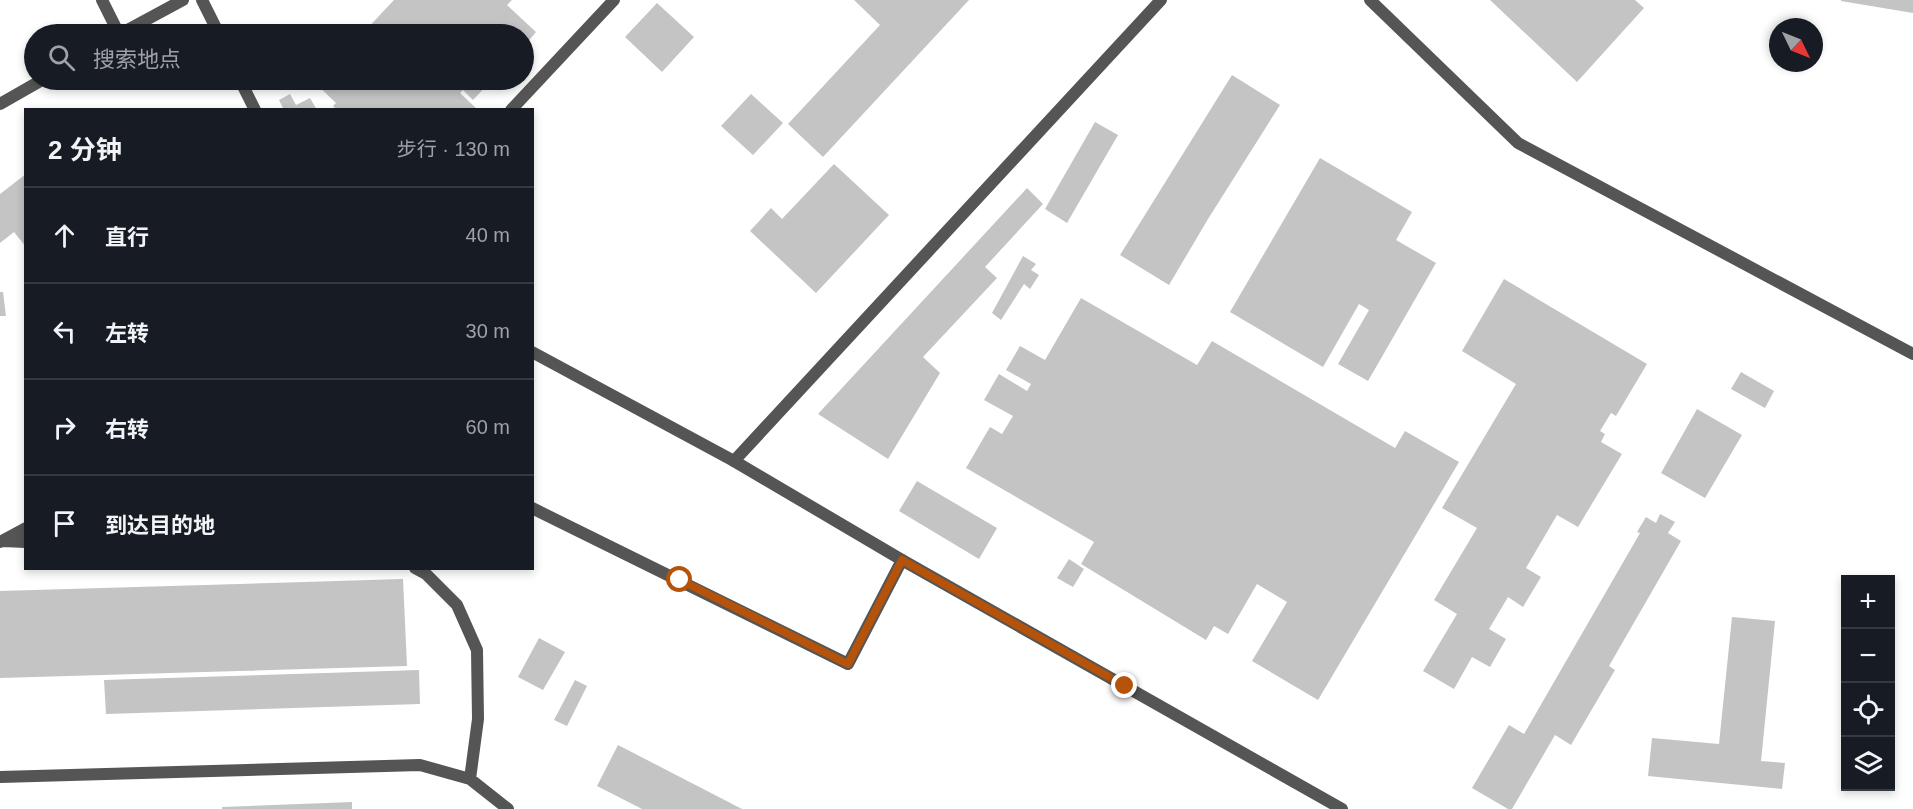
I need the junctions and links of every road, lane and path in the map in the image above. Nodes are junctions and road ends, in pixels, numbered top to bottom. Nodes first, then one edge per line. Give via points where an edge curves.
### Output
1 (102, 0) edge
2 (183, 0) edge
3 (202, 0) edge
4 (614, 0) edge
5 (1161, 0) edge
6 (1370, 0) edge
7 (114, 24) edge
8 (138, 24) edge
9 (214, 24) edge
10 (534, 85) edge
11 (24, 90) edge
12 (245, 90) edge
13 (530, 90) edge
14 (0, 104) edge
15 (254, 108) edge
16 (513, 108) edge
17 (534, 352) edge
18 (1913, 354) edge
19 (734, 462) junction
20 (534, 508) edge
21 (24, 529) edge
22 (1, 542) edge
23 (24, 542) edge
24 (902, 560) junction
25 (419, 570) edge
26 (0, 777) edge
27 (470, 779) junction
28 (508, 809) edge
29 (1342, 809) edge

1 - 7 street
2 - 8 street
3 - 9 street
4 - 10 street
5 - 19 street
6 - 18 street via 1518,143
11 - 14 street
12 - 15 street
13 - 16 street
17 - 19 street
19 - 24 street
20 - 24 street via 848,664
21 - 22 street
22 - 23 street
24 - 29 street
25 - 27 street via 457,604 477,650 478,719
26 - 27 street via 420,765
27 - 28 street

